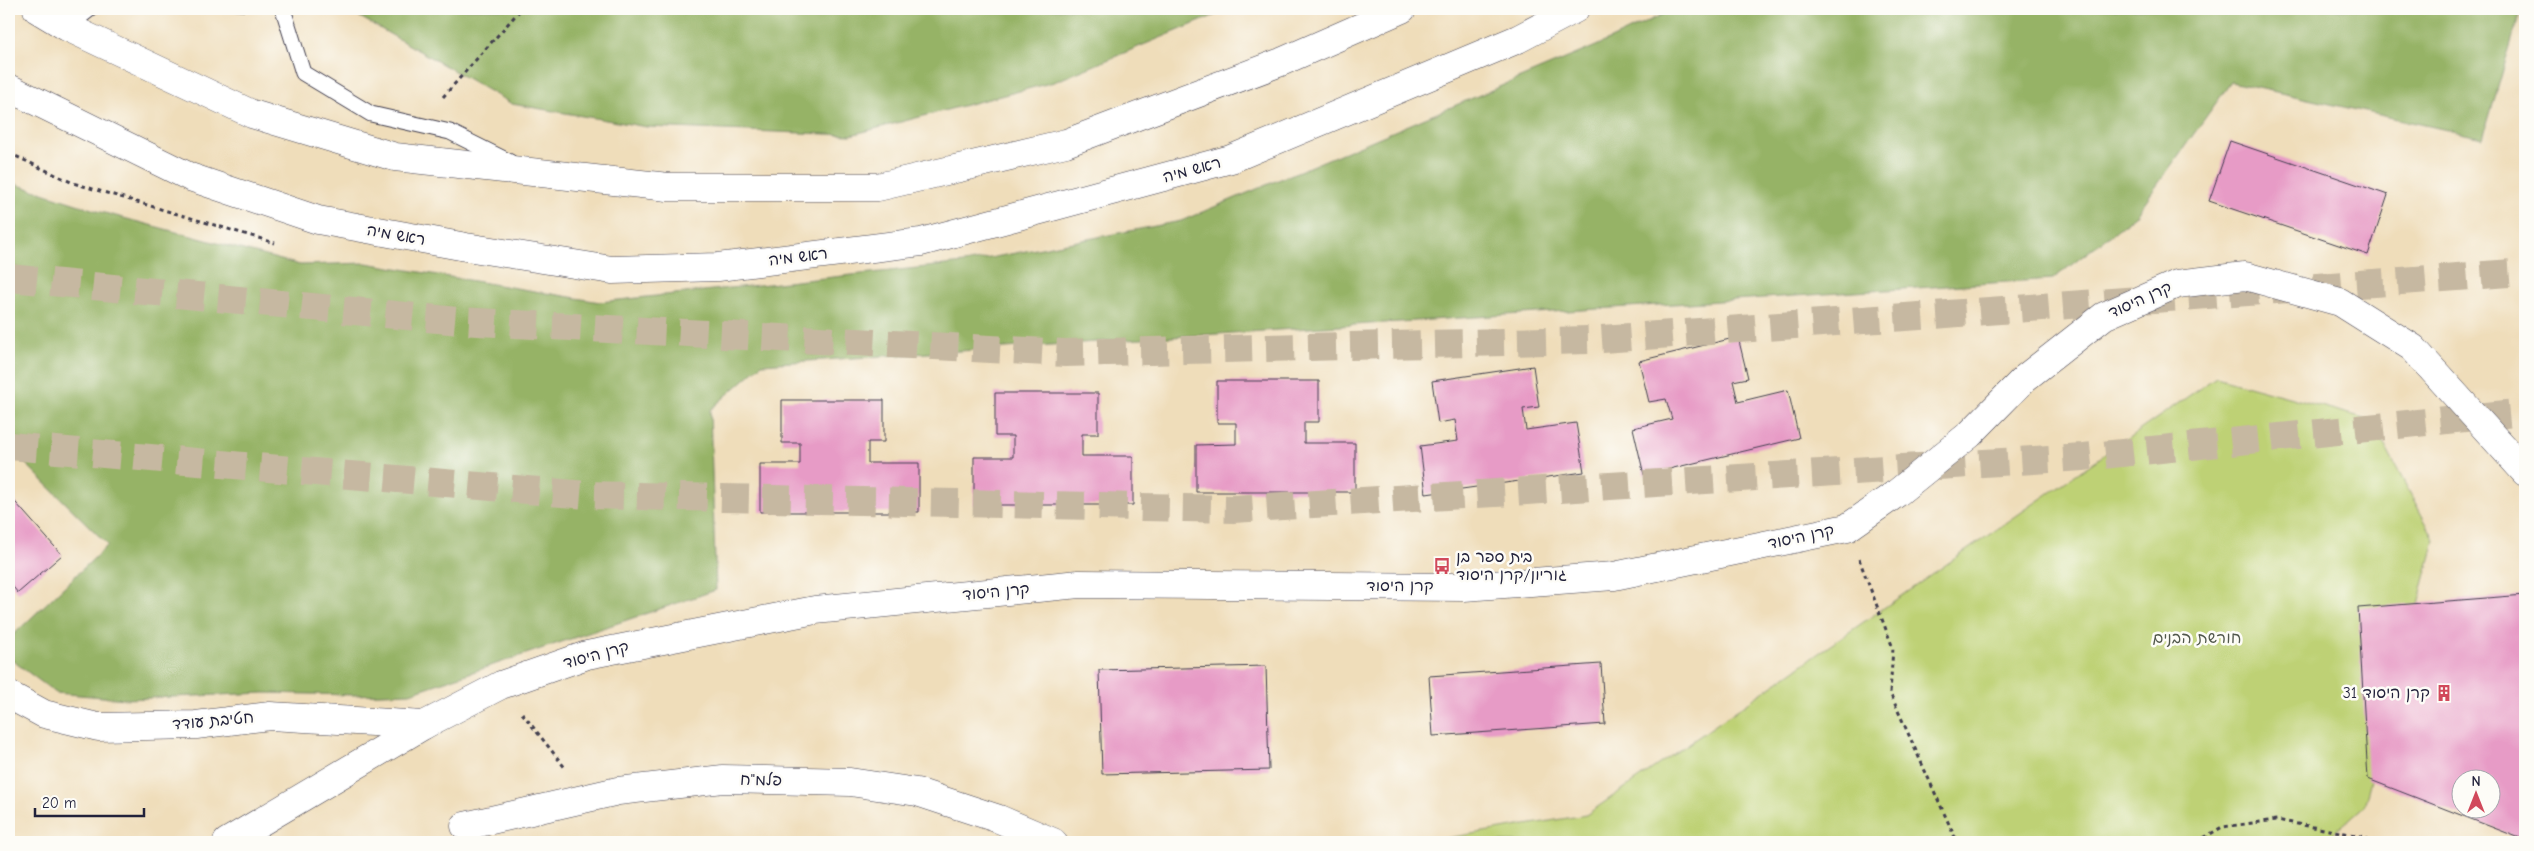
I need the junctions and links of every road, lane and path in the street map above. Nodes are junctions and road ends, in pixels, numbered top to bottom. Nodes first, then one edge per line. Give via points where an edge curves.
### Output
1 (37, 9) edge
2 (90, 9) edge
3 (283, 9) edge
4 (521, 9) edge
5 (1402, 9) edge
6 (1575, 9) edge
7 (68, 27) junction
8 (9, 88) edge
9 (442, 97) dead end
10 (532, 173) junction
11 (2525, 472) edge
12 (1847, 528) junction
13 (501, 686) junction
14 (9, 695) edge
15 (424, 725) junction
16 (588, 797) junction
17 (464, 826) dead end
18 (227, 842) edge
19 (1053, 842) edge
20 (1957, 842) edge
21 (2197, 842) edge
22 (2370, 842) edge

1 - 7 street
2 - 7 lane
3 - 10 lane via 302,73 371,114 450,132
4 - 9 path
5 - 10 street via 1281,62 1066,143 878,187 668,187
6 - 8 street, ראש מיה via 1518,39 1231,159 921,242 718,267 612,270 318,220 190,177
7 - 10 street via 252,114 394,157
11 - 12 street, קרן היסוד via 2413,348 2340,302 2245,276 2177,284 2104,316 2025,378 1970,434 1897,493
12 - 13 street, קרן היסוד via 1614,576 1464,587 1079,584 815,610 587,655
12 - 20 path via 1893,648 1890,693
13 - 15 street, קרן היסוד
13 - 16 path
14 - 15 street, חטיבת עודד via 44,714 98,727 196,725 270,716
15 - 18 street, קרן היסוד
16 - 17 street, פלמ"ח
16 - 19 street, פלמ"ח via 723,779 850,782 917,792 999,819
21 - 22 path via 2222,827 2277,820 2366,837

